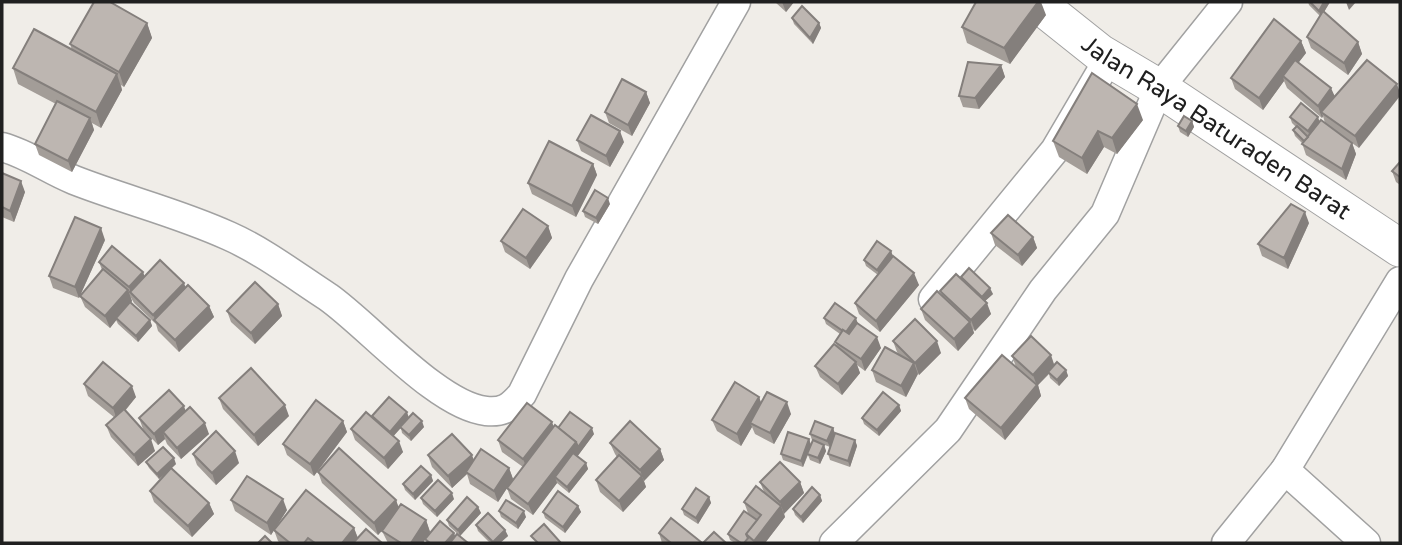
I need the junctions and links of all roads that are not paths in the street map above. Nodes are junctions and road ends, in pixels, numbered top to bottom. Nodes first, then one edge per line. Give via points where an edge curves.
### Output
1 (736, 2) edge
2 (1036, 2) edge
3 (1228, 2) edge
4 (1100, 53) junction
5 (1159, 88) junction
6 (2, 147) edge
7 (1400, 248) edge
8 (1400, 281) edge
9 (933, 299) edge
10 (1285, 470) junction
11 (834, 543) edge
12 (1226, 543) edge
13 (1366, 543) edge

1 - 6 street via 579,279 522,394 512,407 501,411 484,411 448,394 330,299 230,236 72,179
2 - 4 street, Jalan Raya Baturaden Barat
3 - 5 street
4 - 5 street, Jalan Raya Baturaden Barat
4 - 9 street via 1105,65 1055,150
5 - 7 street, Jalan Raya Baturaden Barat
5 - 11 street via 1105,214 1043,290 948,430
8 - 10 street
10 - 12 street
10 - 13 street

